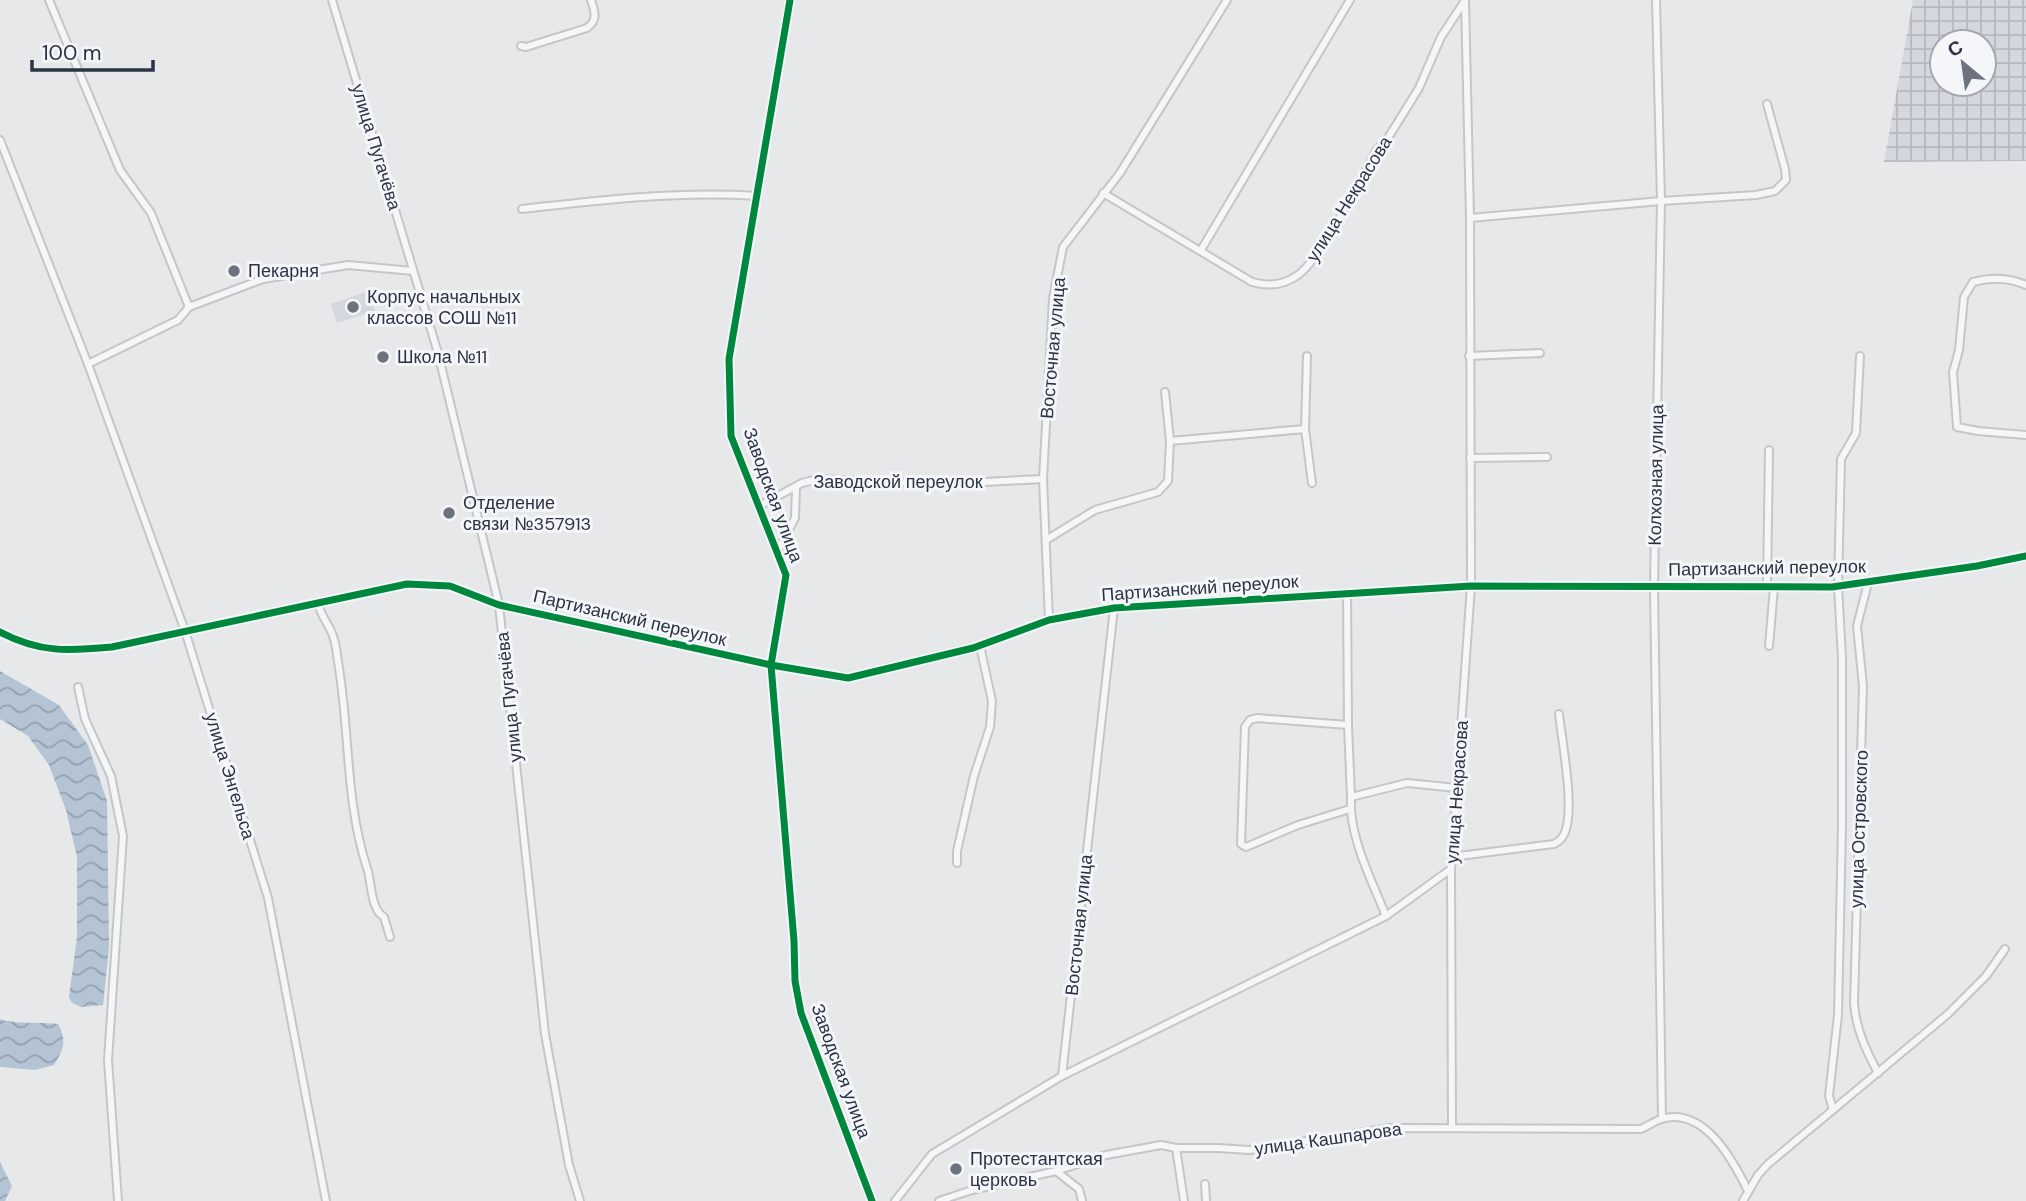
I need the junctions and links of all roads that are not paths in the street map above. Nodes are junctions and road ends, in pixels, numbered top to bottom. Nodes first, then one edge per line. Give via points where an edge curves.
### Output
1 (49, 0) edge
2 (332, 0) edge
3 (591, 0) edge
4 (790, 0) edge
5 (1227, 0) edge
6 (1350, 0) edge
7 (1656, 0) edge
8 (521, 46) dead end
9 (1767, 104) dead end
10 (0, 140) edge
11 (1103, 193) junction
12 (757, 196) junction
13 (1661, 201) junction
14 (522, 209) dead end
15 (1470, 218) junction
16 (1201, 250) junction
17 (413, 271) junction
18 (2026, 285) edge
19 (189, 307) junction
20 (1540, 353) dead end
21 (1307, 356) dead end
22 (1469, 356) junction
23 (1860, 356) dead end
24 (88, 363) junction
25 (1166, 392) dead end
26 (1304, 429) junction
27 (2026, 435) edge
28 (1170, 441) junction
29 (1769, 450) dead end
30 (1547, 457) dead end
31 (1470, 458) junction
32 (1043, 479) junction
33 (1312, 483) dead end
34 (796, 488) junction
35 (759, 506) junction
36 (1046, 540) junction
37 (777, 552) junction
38 (2026, 556) edge
39 (1868, 583) junction
40 (1471, 586) junction
41 (1654, 586) junction
42 (1838, 586) junction
43 (1771, 587) junction
44 (1347, 593) junction
45 (318, 603) junction
46 (499, 605) junction
47 (1114, 608) junction
48 (1049, 620) junction
49 (185, 631) junction
50 (0, 632) edge
51 (980, 646) junction
52 (1769, 646) dead end
53 (771, 666) junction
54 (78, 687) dead end
55 (1559, 714) dead end
56 (1348, 725) junction
57 (1457, 788) junction
58 (1351, 797) junction
59 (1350, 809) junction
60 (1452, 860) junction
61 (957, 863) dead end
62 (1451, 869) junction
63 (1386, 916) junction
64 (390, 937) dead end
65 (2005, 950) dead end
66 (1878, 1073) junction
67 (1062, 1076) junction
68 (1833, 1110) junction
69 (1661, 1119) junction
70 (1452, 1128) junction
71 (1176, 1148) junction
72 (1056, 1171) junction
73 (1205, 1184) dead end
74 (1748, 1191) junction
75 (118, 1201) edge
76 (326, 1201) edge
77 (580, 1201) edge
78 (872, 1201) edge
79 (895, 1201) edge
80 (939, 1201) edge
81 (1082, 1201) edge
82 (1184, 1201) edge
83 (1206, 1201) edge
84 (1743, 1201) edge

1 - 19 street via 120,170 151,213
2 - 17 street, улица Пугачёва
3 - 8 street via 596,15 587,28
4 - 12 street, Заводская улица
5 - 11 street, Восточная улица
6 - 16 street
7 - 13 street, Колхозная улица
9 - 13 street via 1785,169 1781,187 1756,195
10 - 24 street, улица Энгельса
11 - 16 street, улица Некрасова
11 - 32 street, Восточная улица via 1063,247 1053,298
12 - 14 street via 636,197
12 - 35 street, Заводская улица via 730,359 732,436
13 - 15 street
13 - 41 street, Колхозная улица
15 - 16 street, улица Некрасова via 1465,0 1441,37 1419,88 1300,274 1267,286 1252,282
15 - 22 street, улица Некрасова
17 - 19 street via 348,265 263,279
17 - 46 street, улица Пугачёва via 438,352
18 - 27 street via 2010,278 1973,282 1964,297 1953,372 1957,427
19 - 24 street via 178,320
20 - 22 street
21 - 26 street
22 - 31 street, улица Некрасова
23 - 42 street via 1856,433 1841,459
24 - 49 street, улица Энгельса
25 - 28 street
26 - 28 street
26 - 33 street
28 - 36 street via 1168,481 1157,492 1095,510
29 - 43 street
30 - 31 street
31 - 40 street, улица Некрасова
32 - 34 street, Заводской переулок via 945,484 817,479
32 - 36 street, Восточная улица
34 - 35 street, Заводской переулок
34 - 37 street via 796,518
35 - 37 street, Заводская улица
36 - 48 street, Восточная улица
37 - 53 street, Заводская улица via 786,575
38 - 39 street, Партизанский переулок
39 - 42 street, Партизанский переулок
39 - 66 street, улица Островского via 1857,626 1863,686 1854,1003 1861,1038
40 - 41 street, Партизанский переулок
40 - 44 street, Партизанский переулок
40 - 57 street, улица Некрасова
41 - 43 street, Партизанский переулок
41 - 69 street, Колхозная улица
42 - 43 street, Партизанский переулок
42 - 68 street via 1842,824 1838,1015 1829,1096
43 - 52 street
44 - 47 street, Партизанский переулок
44 - 56 street
45 - 46 street, Партизанский переулок via 407,584 450,586
45 - 49 street, Партизанский переулок
45 - 64 street via 339,663 359,840 375,907 384,917
46 - 53 street, Партизанский переулок
46 - 77 street, улица Пугачёва via 545,1034
47 - 48 street, Партизанский переулок
47 - 67 street, Восточная улица
48 - 51 street, Партизанский переулок
49 - 50 street, Партизанский переулок via 111,647 64,651 18,642
49 - 76 street, улица Энгельса via 268,898
51 - 53 street, Партизанский переулок via 848,678
51 - 61 street via 992,701 990,727 974,776
53 - 78 street, Заводская улица via 801,1013
54 - 75 street via 85,719 111,776 122,836 108,1060
55 - 60 street via 1569,814 1560,841
56 - 58 street
56 - 59 street via 1250,720 1245,727 1241,844 1246,847
57 - 58 street via 1407,783
57 - 60 street, улица Некрасова
58 - 59 street
59 - 63 street via 1361,853
60 - 62 street, улица Некрасова
62 - 63 street
62 - 70 street, улица Некрасова
63 - 67 street
65 - 66 street via 1948,1014
66 - 68 street
67 - 79 street via 932,1154
68 - 74 street via 1768,1164
69 - 70 street, улица Кашпарова via 1641,1129
69 - 74 street via 1683,1117 1698,1124 1726,1153
70 - 71 street, улица Кашпарова via 1390,1128 1249,1150
71 - 72 street, улица Кашпарова via 1161,1145 1106,1155
71 - 82 street
72 - 80 street, улица Кашпарова
72 - 81 street via 1079,1189
73 - 83 street
74 - 84 street

